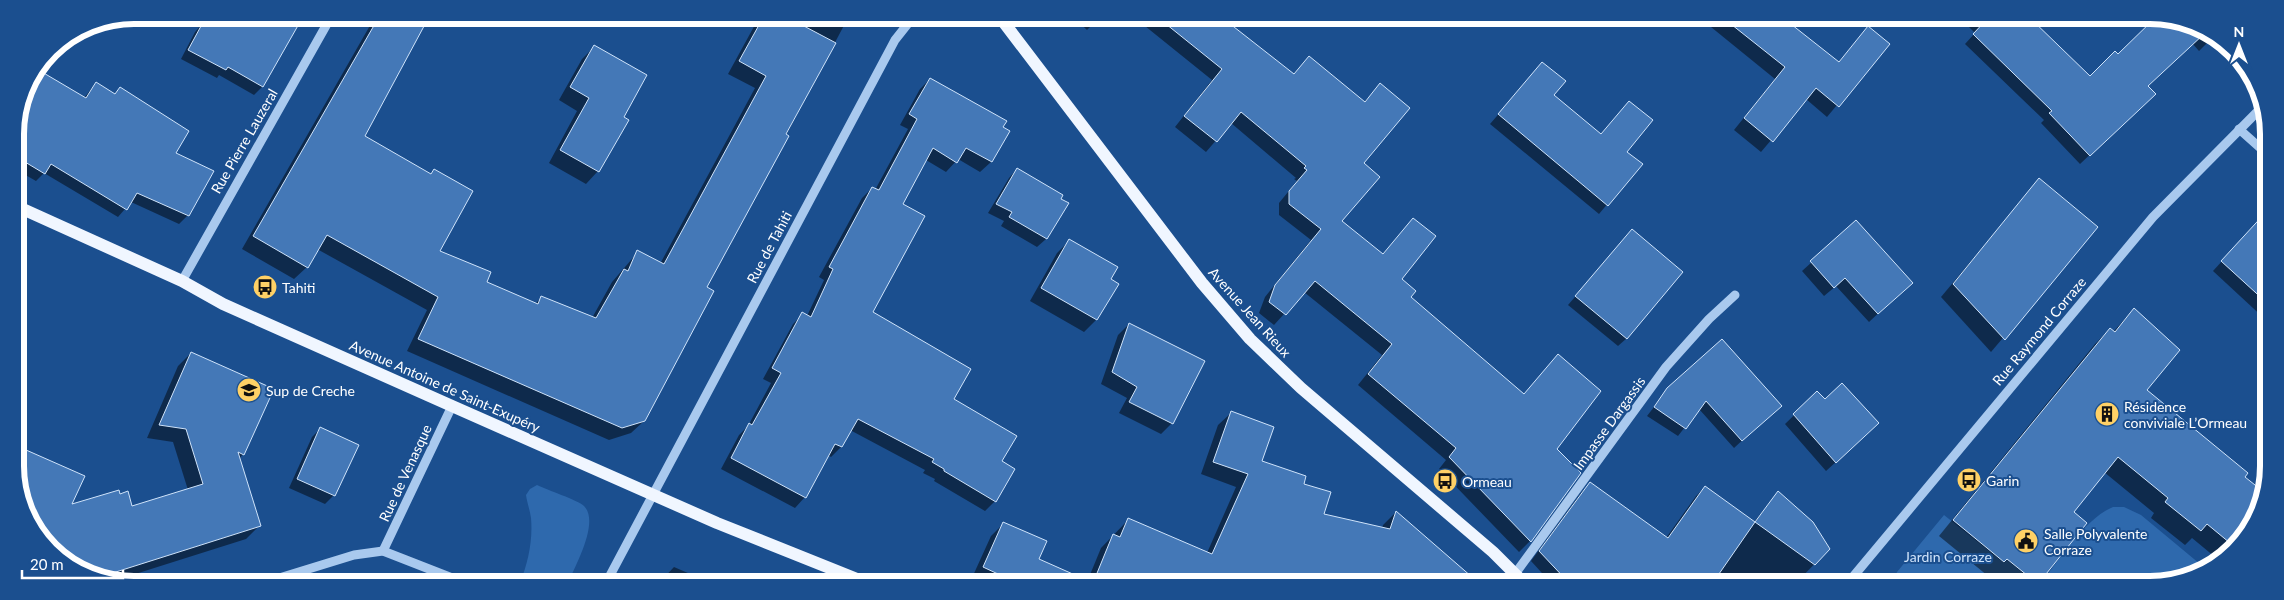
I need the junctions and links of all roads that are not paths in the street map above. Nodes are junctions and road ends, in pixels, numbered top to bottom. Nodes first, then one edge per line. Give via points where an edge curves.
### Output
1 (327, 24) edge
2 (908, 24) edge
3 (1005, 24) edge
4 (2257, 111) edge
5 (2239, 129) junction
6 (2260, 148) edge
7 (24, 210) edge
8 (182, 281) junction
9 (1735, 295) dead end
10 (452, 406) junction
11 (653, 494) junction
12 (383, 551) junction
13 (1516, 574) joint
14 (286, 576) edge
15 (447, 576) edge
16 (610, 576) edge
17 (850, 576) edge
18 (1854, 576) edge

1 - 8 street, Rue Pierre Lauzeral
2 - 11 street, Rue de Tahiti via 895,40
3 - 13 main road, Avenue Jean Rieux via 1202,283 1250,339 1301,388
4 - 5 street, Rue Raymond Corraze
5 - 6 street
5 - 18 street, Rue Raymond Corraze via 2153,217
7 - 8 main road, Avenue Antoine de Saint-Exupéry
8 - 10 main road, Avenue Antoine de Saint-Exupéry via 224,304
9 - 13 street, Impasse Dargassis via 1666,367
10 - 11 main road, Avenue Antoine de Saint-Exupéry
10 - 12 street, Rue de Venasque
11 - 16 street, Rue de Tahiti
11 - 17 main road, Avenue Antoine de Saint-Exupéry
12 - 14 street via 354,555
12 - 15 street

